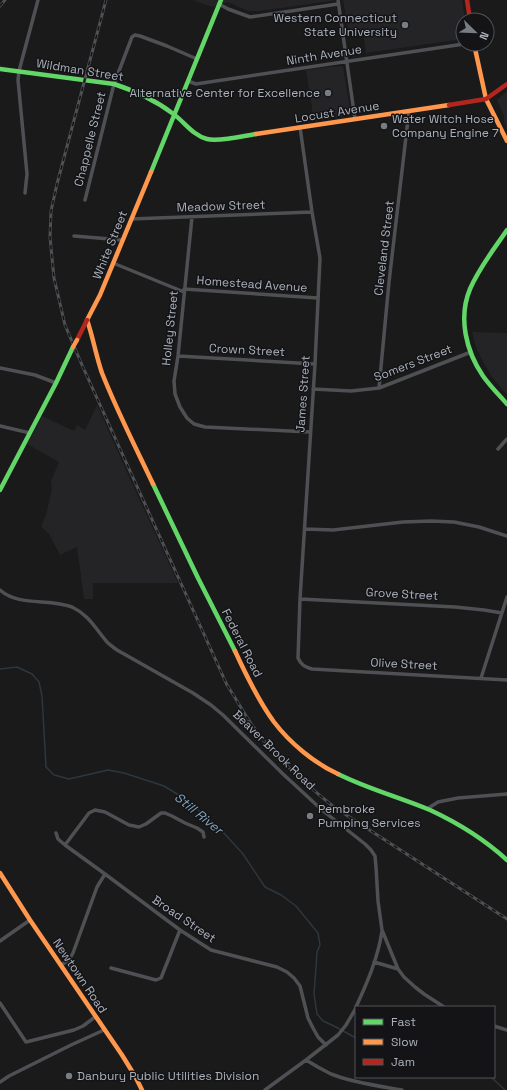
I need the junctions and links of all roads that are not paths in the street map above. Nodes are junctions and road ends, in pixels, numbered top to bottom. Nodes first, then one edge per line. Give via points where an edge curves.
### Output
1 (38, 0) edge
2 (467, 0) edge
3 (220, 2) edge
4 (338, 2) edge
5 (469, 12) edge
6 (455, 45) edge
7 (476, 52) edge
8 (197, 59) junction
9 (347, 61) junction
10 (0, 69) edge
11 (19, 71) junction
12 (188, 82) junction
13 (114, 84) junction
14 (507, 84) edge
15 (486, 99) junction
16 (409, 111) junction
17 (174, 114) junction
18 (355, 119) junction
19 (300, 128) junction
20 (507, 141) edge
21 (25, 193) dead end
22 (85, 200) dead end
23 (312, 212) junction
24 (192, 217) junction
25 (131, 219) junction
26 (507, 230) edge
27 (74, 236) dead end
28 (122, 240) junction
29 (113, 263) junction
30 (184, 290) junction
31 (318, 298) junction
32 (87, 320) junction
33 (470, 352) junction
34 (178, 356) junction
35 (315, 364) junction
36 (0, 368) edge
37 (56, 383) junction
38 (379, 388) junction
39 (313, 389) junction
40 (507, 404) edge
41 (0, 426) edge
42 (310, 432) junction
43 (30, 433) junction
44 (507, 439) edge
45 (498, 449) dead end
46 (0, 490) edge
47 (304, 529) junction
48 (507, 536) edge
49 (0, 590) edge
50 (507, 597) edge
51 (300, 599) junction
52 (502, 613) junction
53 (300, 664) joint
54 (481, 678) junction
55 (507, 680) edge
56 (507, 794) edge
57 (428, 809) junction
58 (56, 833) dead end
59 (204, 837) dead end
60 (65, 845) junction
61 (507, 860) edge
62 (0, 873) edge
63 (105, 874) junction
64 (30, 920) junction
65 (180, 930) junction
66 (382, 930) junction
67 (0, 941) edge
68 (374, 962) junction
69 (61, 965) junction
70 (111, 968) dead end
71 (398, 969) junction
72 (0, 1003) edge
73 (356, 1006) edge
74 (442, 1006) edge
75 (355, 1009) edge
76 (95, 1017) junction
77 (495, 1026) edge
78 (104, 1030) junction
79 (507, 1030) edge
80 (326, 1045) junction
81 (306, 1060) junction
82 (0, 1082) edge
83 (142, 1090) edge
84 (265, 1090) edge
85 (402, 1090) edge

1 - 11 street
2 - 5 main road
3 - 4 street via 250,17
3 - 8 main road, White Street
4 - 9 street
6 - 9 street, Ninth Avenue
7 - 15 main road
8 - 12 main road, White Street
8 - 13 street, Chappelle Street via 135,35
9 - 12 street, Ninth Avenue via 196,84
9 - 18 street
10 - 11 main road, Wildman Street
11 - 13 main road, Wildman Street
11 - 21 street via 27,174
12 - 17 main road, White Street
13 - 17 main road, Wildman Street via 128,88
13 - 22 street, Chappelle Street
14 - 15 main road, Locust Avenue
15 - 16 main road, Locust Avenue
15 - 20 main road
16 - 18 main road, Locust Avenue
16 - 38 street, Cleveland Street
17 - 19 main road, Locust Avenue via 196,134 214,140
17 - 25 main road, White Street
18 - 19 main road, Locust Avenue
19 - 23 street, James Street
23 - 24 street, Meadow Street
23 - 31 street, James Street via 320,258
24 - 25 street, Meadow Street
24 - 30 street, Holley Street
25 - 28 main road, White Street
26 - 33 main road via 476,278 466,302 465,328
27 - 28 street
28 - 29 main road, White Street
29 - 30 street, Homestead Avenue
29 - 32 main road, White Street
30 - 31 street, Homestead Avenue
30 - 34 street, Holley Street
31 - 35 street, James Street
32 - 37 main road, White Street, bridge
32 - 57 main road, Federal Road via 102,371 130,434 215,613 274,722 305,754 323,766 360,785
33 - 38 street, Somers Street
33 - 40 main road via 486,380
34 - 35 street, Crown Street
34 - 42 street, Holley Street via 174,381 175,394 187,418 194,424 205,427
35 - 39 street, James Street
36 - 37 street via 35,375
37 - 43 main road, White Street
38 - 39 street, Somers Street via 351,391
39 - 42 street, James Street
41 - 43 street
42 - 47 street, James Street
43 - 46 main road, White Street
44 - 45 street
47 - 48 street via 333,530 431,521 454,522
47 - 51 street, James Street
49 - 66 street, Beaver Brook Road via 12,598 62,604 81,612 116,650 211,705 322,810 371,850 376,867
50 - 52 street
51 - 52 street, Grove Street via 455,607
51 - 53 street, James Street
52 - 54 street
53 - 54 street, Olive Street via 312,669
54 - 55 street, Olive Street
56 - 57 street via 458,798 438,802
57 - 61 main road, Federal Road via 466,829
58 - 60 street, Broad Street via 60,842
59 - 60 street via 197,828 165,813 139,828 95,810 89,813
60 - 63 street, Broad Street
62 - 64 main road, Newtown Road
63 - 65 street, Broad Street
63 - 69 street via 97,887 73,953 69,960
64 - 67 street
64 - 69 main road, Newtown Road
65 - 70 street via 161,978 156,980
65 - 80 street, Broad Street via 211,950 277,967 287,972 300,986 308,1018 318,1037
66 - 68 street
66 - 71 street, Beaver Brook Road
68 - 71 street
68 - 73 street
69 - 76 main road, Newtown Road
71 - 74 street, Beaver Brook Road via 415,987
72 - 76 street via 26,1042 74,1030
75 - 80 street via 338,1036
76 - 78 main road, Newtown Road
77 - 79 street
78 - 82 street
78 - 83 main road, Newtown Road
80 - 81 street
81 - 84 street
81 - 85 street via 326,1072 357,1082

